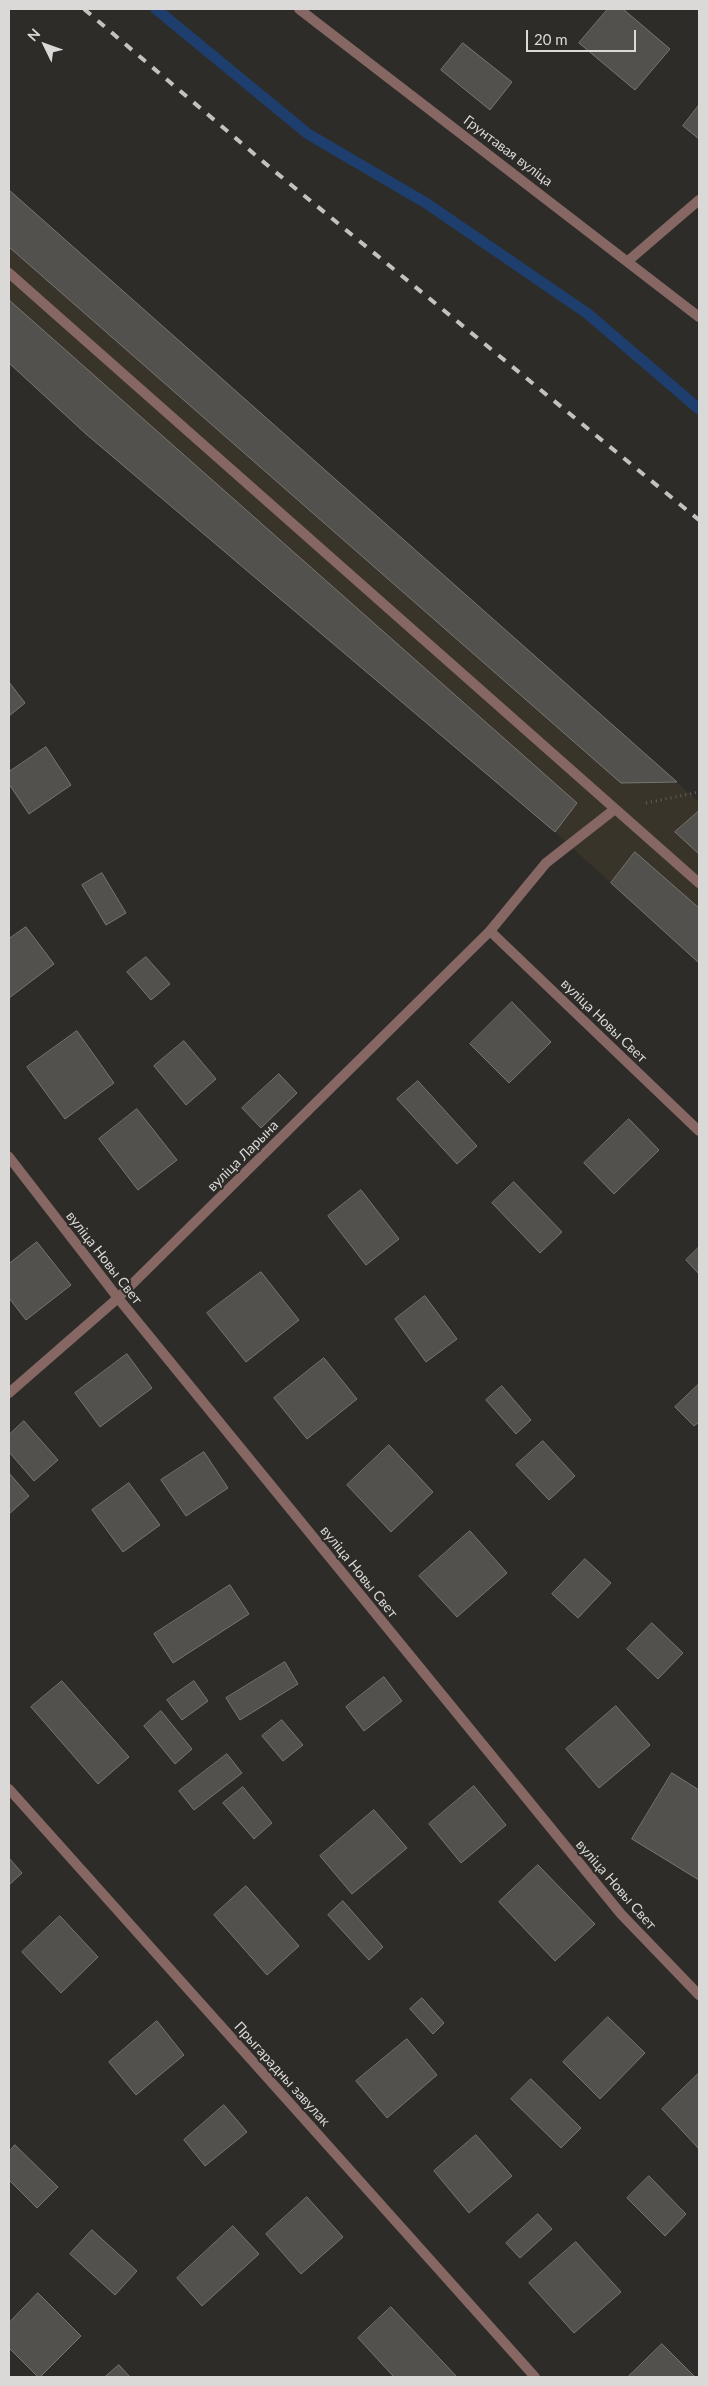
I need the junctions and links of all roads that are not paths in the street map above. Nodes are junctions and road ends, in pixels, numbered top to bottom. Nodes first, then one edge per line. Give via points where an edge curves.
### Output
1 (299, 9) edge
2 (699, 200) edge
3 (628, 261) junction
4 (9, 273) edge
5 (699, 317) edge
6 (615, 809) junction
7 (699, 883) edge
8 (490, 931) junction
9 (699, 1131) edge
10 (9, 1157) edge
11 (118, 1298) junction
12 (9, 1393) edge
13 (9, 1789) edge
14 (699, 1995) edge
15 (535, 2377) edge

1 - 3 street, Грунтавая вуліца
2 - 3 street
3 - 5 street, Грунтавая вуліца
4 - 6 street
6 - 7 street
6 - 8 street, вуліца Ларына via 546,863
8 - 9 street, вуліца Новы Свет
8 - 11 street, вуліца Ларына
10 - 11 street, вуліца Новы Свет
11 - 12 street, вуліца Ларына
11 - 14 street, вуліца Новы Свет via 620,1914
13 - 15 street, Прыгарадны завулак

